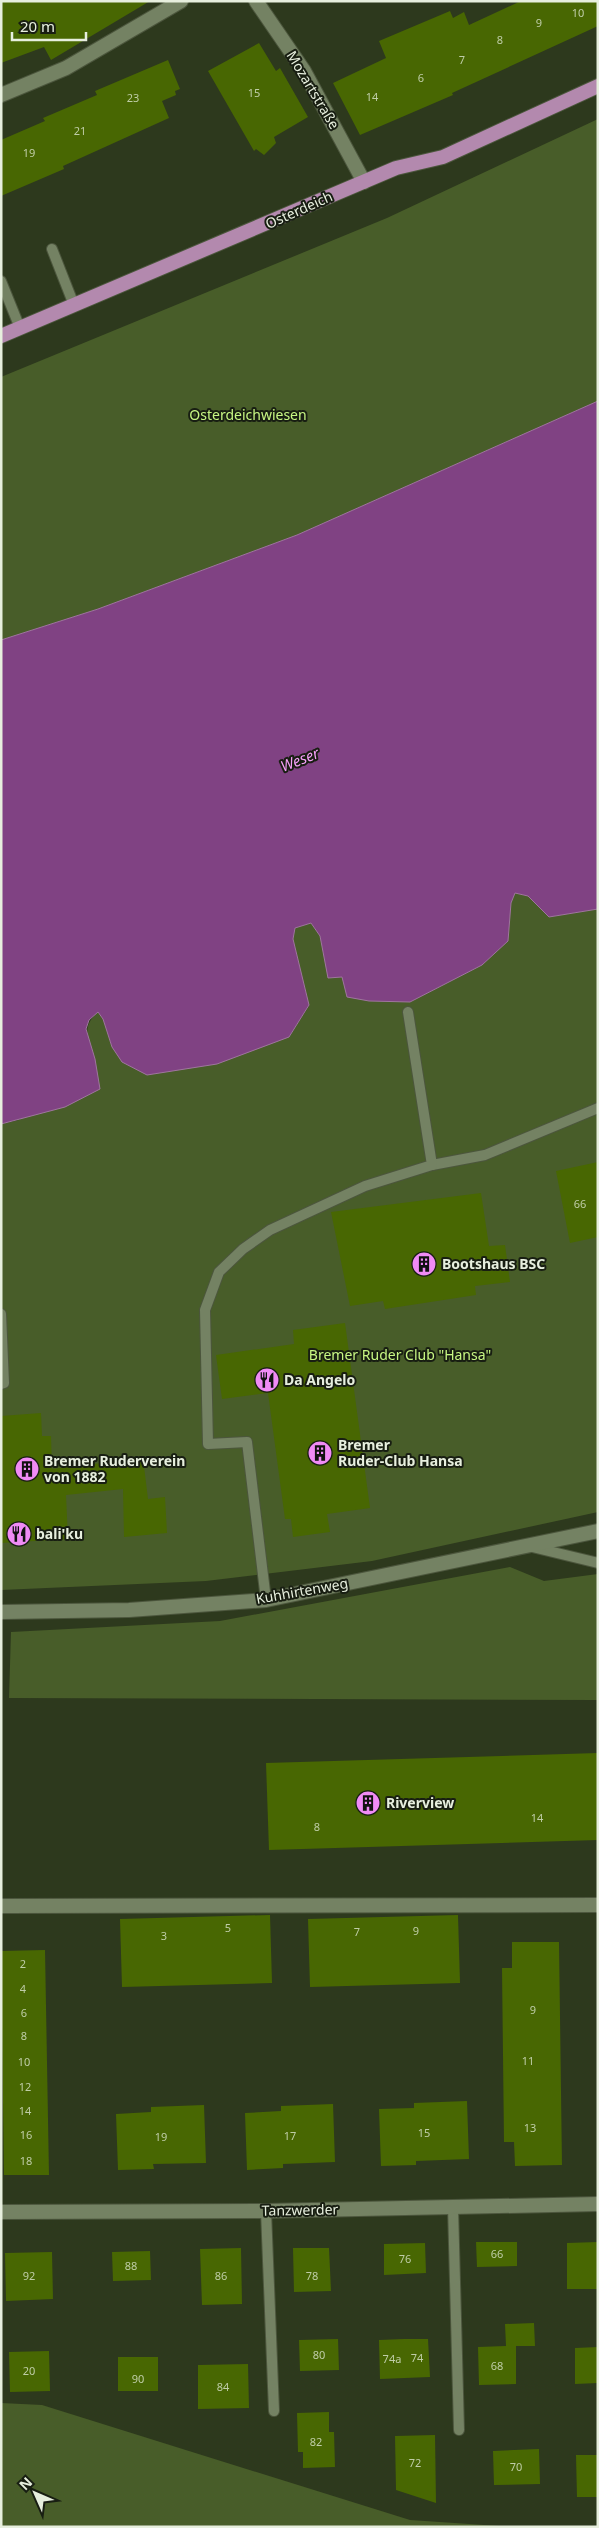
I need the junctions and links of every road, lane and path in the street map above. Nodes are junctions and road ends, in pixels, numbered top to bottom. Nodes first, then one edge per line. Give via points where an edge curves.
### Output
1 (182, 1) edge
2 (256, 1) edge
3 (598, 86) edge
4 (1, 95) edge
5 (364, 182) junction
6 (52, 249) dead end
7 (1, 281) edge
8 (74, 305) junction
9 (20, 328) junction
10 (1, 336) edge
11 (408, 1012) dead end
12 (598, 1108) edge
13 (432, 1165) junction
14 (1, 1314) edge
15 (1, 1384) edge
16 (598, 1531) edge
17 (528, 1546) junction
18 (598, 1563) edge
19 (266, 1600) junction
20 (1, 1612) edge
21 (598, 1905) edge
22 (1, 1906) edge
23 (598, 2204) edge
24 (453, 2207) junction
25 (266, 2211) junction
26 (1, 2212) edge
27 (274, 2411) dead end
28 (459, 2430) dead end

1 - 4 street via 66,68
2 - 5 street, Mozartstraße via 304,71
3 - 5 main road, Osterdeich via 443,156 396,168
5 - 8 main road, Osterdeich
6 - 8 lane
7 - 9 lane
8 - 9 main road, Osterdeich
9 - 10 main road, Osterdeich
11 - 13 lane
12 - 13 lane via 485,1155
13 - 19 lane via 365,1186 270,1230 219,1272 207,1302 208,1444 247,1442
14 - 15 lane via 4,1383
16 - 17 street, Kuhhirtenweg
17 - 18 lane
17 - 19 street, Kuhhirtenweg
19 - 20 street, Kuhhirtenweg via 129,1610
21 - 22 street
23 - 24 street, Tanzwerder
24 - 25 street, Tanzwerder
24 - 28 lane
25 - 26 street, Tanzwerder
25 - 27 lane

